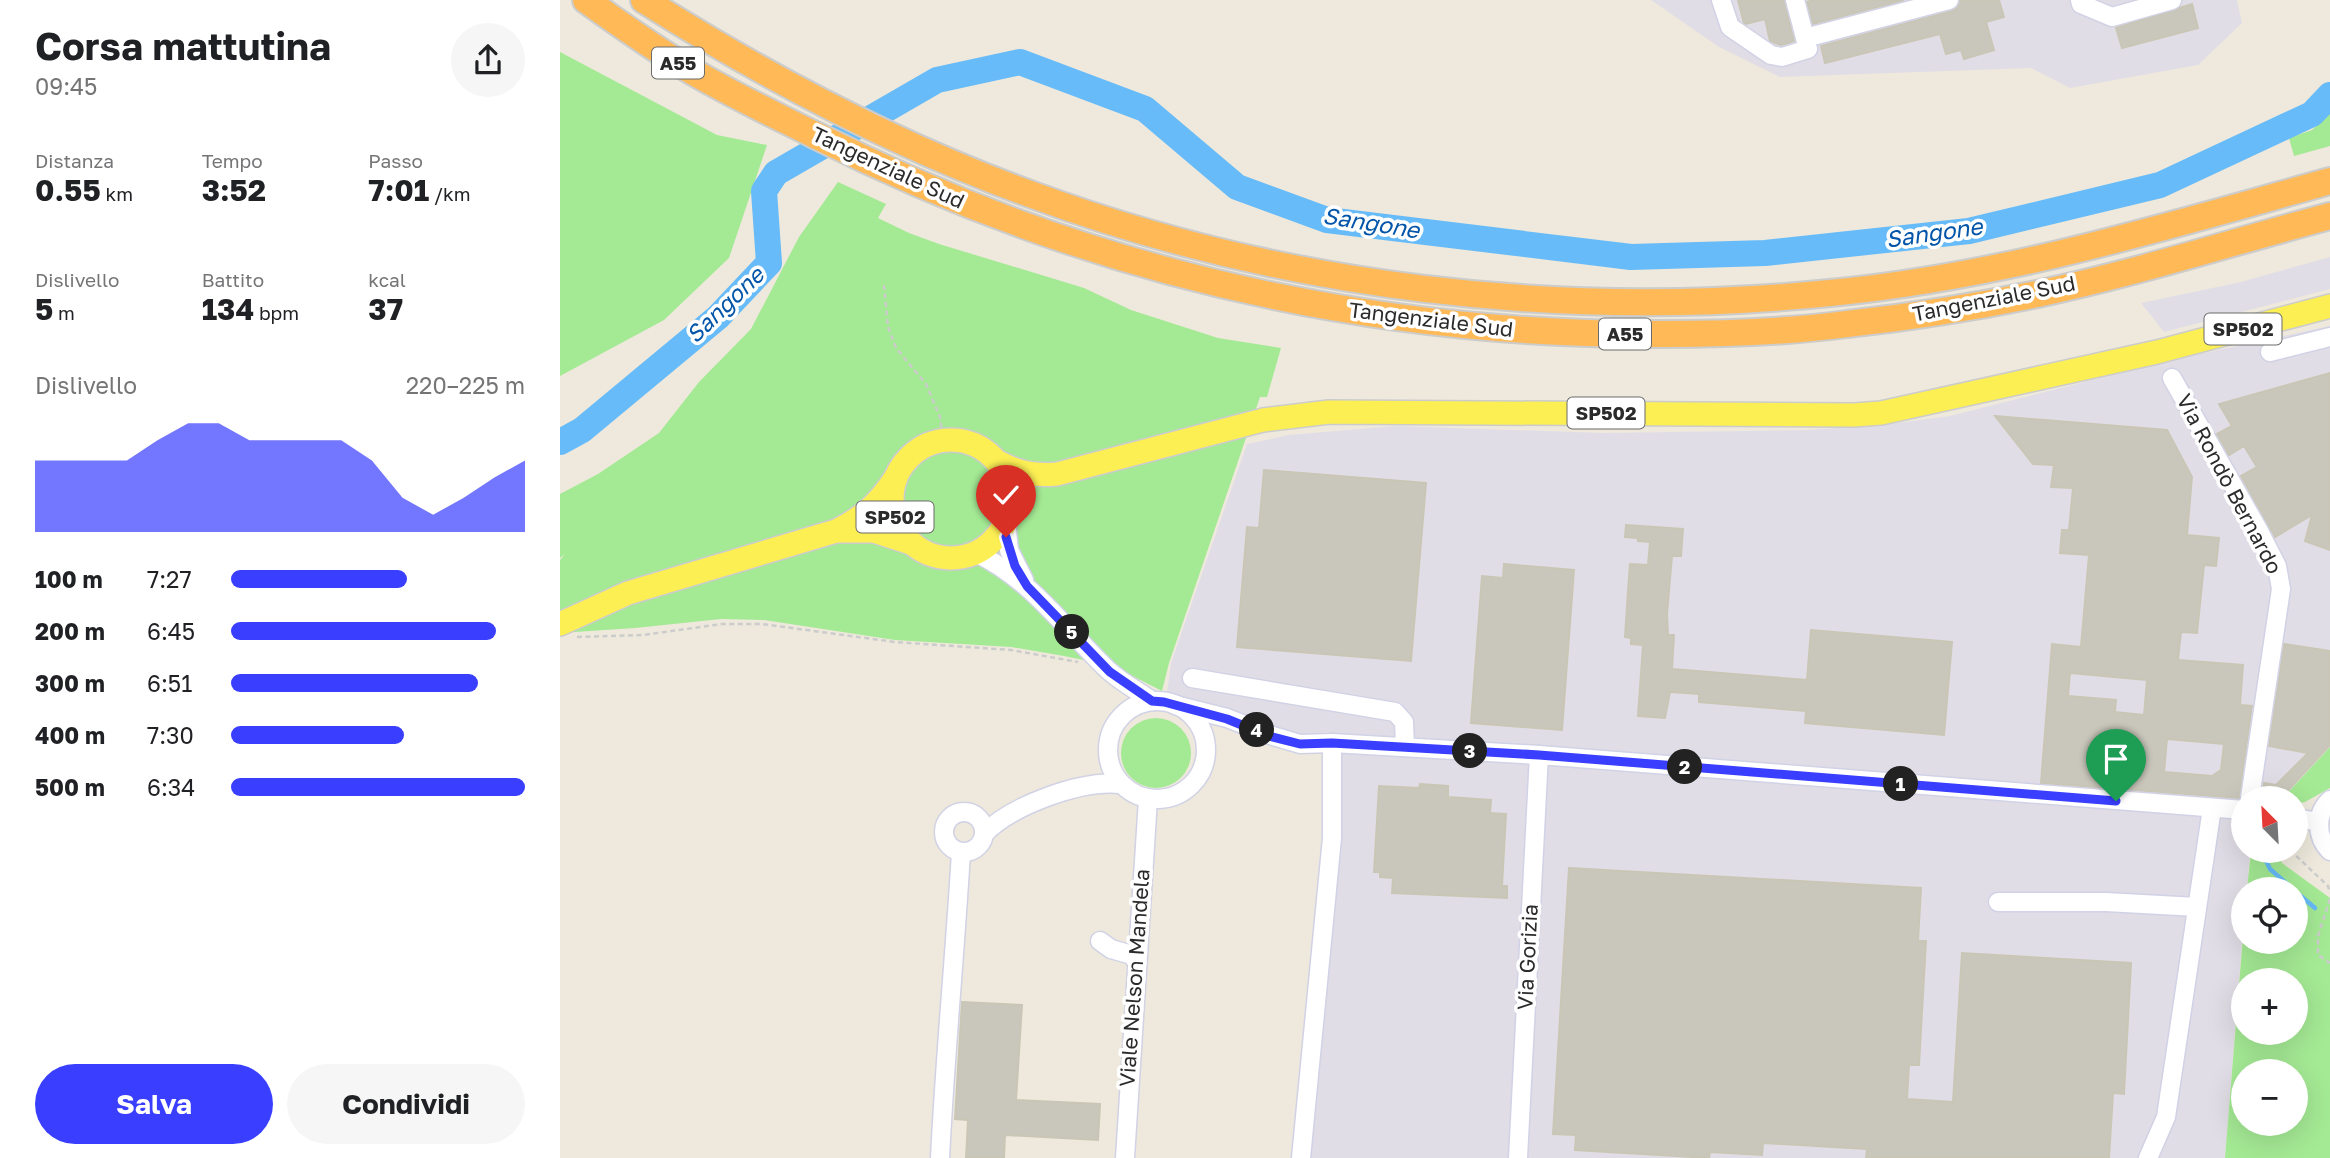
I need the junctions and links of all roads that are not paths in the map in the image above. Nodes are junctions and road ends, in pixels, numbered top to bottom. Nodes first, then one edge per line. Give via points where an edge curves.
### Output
1 (586, 0) edge
2 (644, 0) edge
3 (1721, 0) edge
4 (1795, 0) edge
5 (1949, 0) edge
6 (2080, 0) edge
7 (2172, 0) edge
8 (1805, 38) junction
9 (2330, 181) edge
10 (2330, 216) edge
11 (2330, 306) edge
12 (2330, 337) edge
13 (2270, 352) dead end
14 (2172, 378) dead end
15 (998, 462) junction
16 (1057, 474) junction
17 (896, 477) junction
18 (1008, 518) junction
19 (836, 531) junction
20 (911, 543) junction
21 (976, 553) junction
22 (1027, 586) junction
23 (566, 631) edge
24 (1192, 678) dead end
25 (1152, 701) junction
26 (1175, 705) junction
27 (1332, 743) junction
28 (1405, 747) junction
29 (1539, 755) junction
30 (1120, 784) junction
31 (2252, 786) edge
32 (1148, 799) junction
33 (2330, 800) edge
34 (2212, 808) junction
35 (2231, 809) edge
36 (2308, 820) edge
37 (2319, 821) junction
38 (984, 834) junction
39 (2330, 851) edge
40 (961, 852) junction
41 (1998, 902) dead end
42 (2197, 907) junction
43 (1100, 941) dead end
44 (1136, 961) junction
45 (940, 1158) edge
46 (1125, 1158) edge
47 (1301, 1158) edge
48 (1518, 1158) edge
49 (2148, 1158) edge

1 - 10 highway, Tangenziale Sud / A55 via 685,67 926,189 1097,252 1206,282 1402,320 1593,335 1844,325 2054,290
2 - 9 highway, Tangenziale Sud / A55 via 734,56 922,150 1043,199 1219,251 1381,284 1571,301 1684,302 1833,293 2046,258
3 - 8 street via 1730,27 1771,55 1782,57 1808,49
4 - 8 street
5 - 8 street
6 - 7 street via 2112,16
11 - 16 main road, SP502 via 2157,352 1881,413 1315,413 1263,420
12 - 13 street
14 - 31 street, Via Rondò Bernardo via 2281,578
15 - 16 main road, SP502 via 1018,472
15 - 17 main road, SP502 via 974,444 943,440 915,452
15 - 18 main road via 1008,481
16 - 18 main road, SP502
17 - 19 main road, SP502 via 871,509
17 - 20 main road, SP502 via 892,505 901,532
18 - 21 main road, SP502 via 999,535
18 - 22 street via 1009,550
19 - 20 main road, SP502 via 874,531
19 - 23 main road, SP502 via 628,593
20 - 21 main road, SP502 via 942,558
21 - 22 street
22 - 25 street via 1110,672
24 - 28 street via 1395,712 1404,722
25 - 26 street
25 - 30 street via 1134,706 1113,727 1108,757
26 - 27 street via 1300,744
26 - 32 street via 1200,728 1205,758 1200,773 1185,790 1163,799
27 - 28 street
27 - 47 street via 1332,838
28 - 29 street
29 - 34 street
29 - 48 street, Via Gorizia
30 - 32 street
30 - 38 street via 1084,785 1006,815
32 - 44 street, Viale Nelson Mandela
33 - 37 street
34 - 35 street
34 - 42 street
36 - 37 street
37 - 39 street via 2320,836
38 - 40 street via 979,845
38 - 40 street via 977,816 964,811 952,816 944,827 945,840
40 - 45 street
41 - 42 street
42 - 49 street via 2166,1117
43 - 44 street
44 - 46 street, Viale Nelson Mandela

